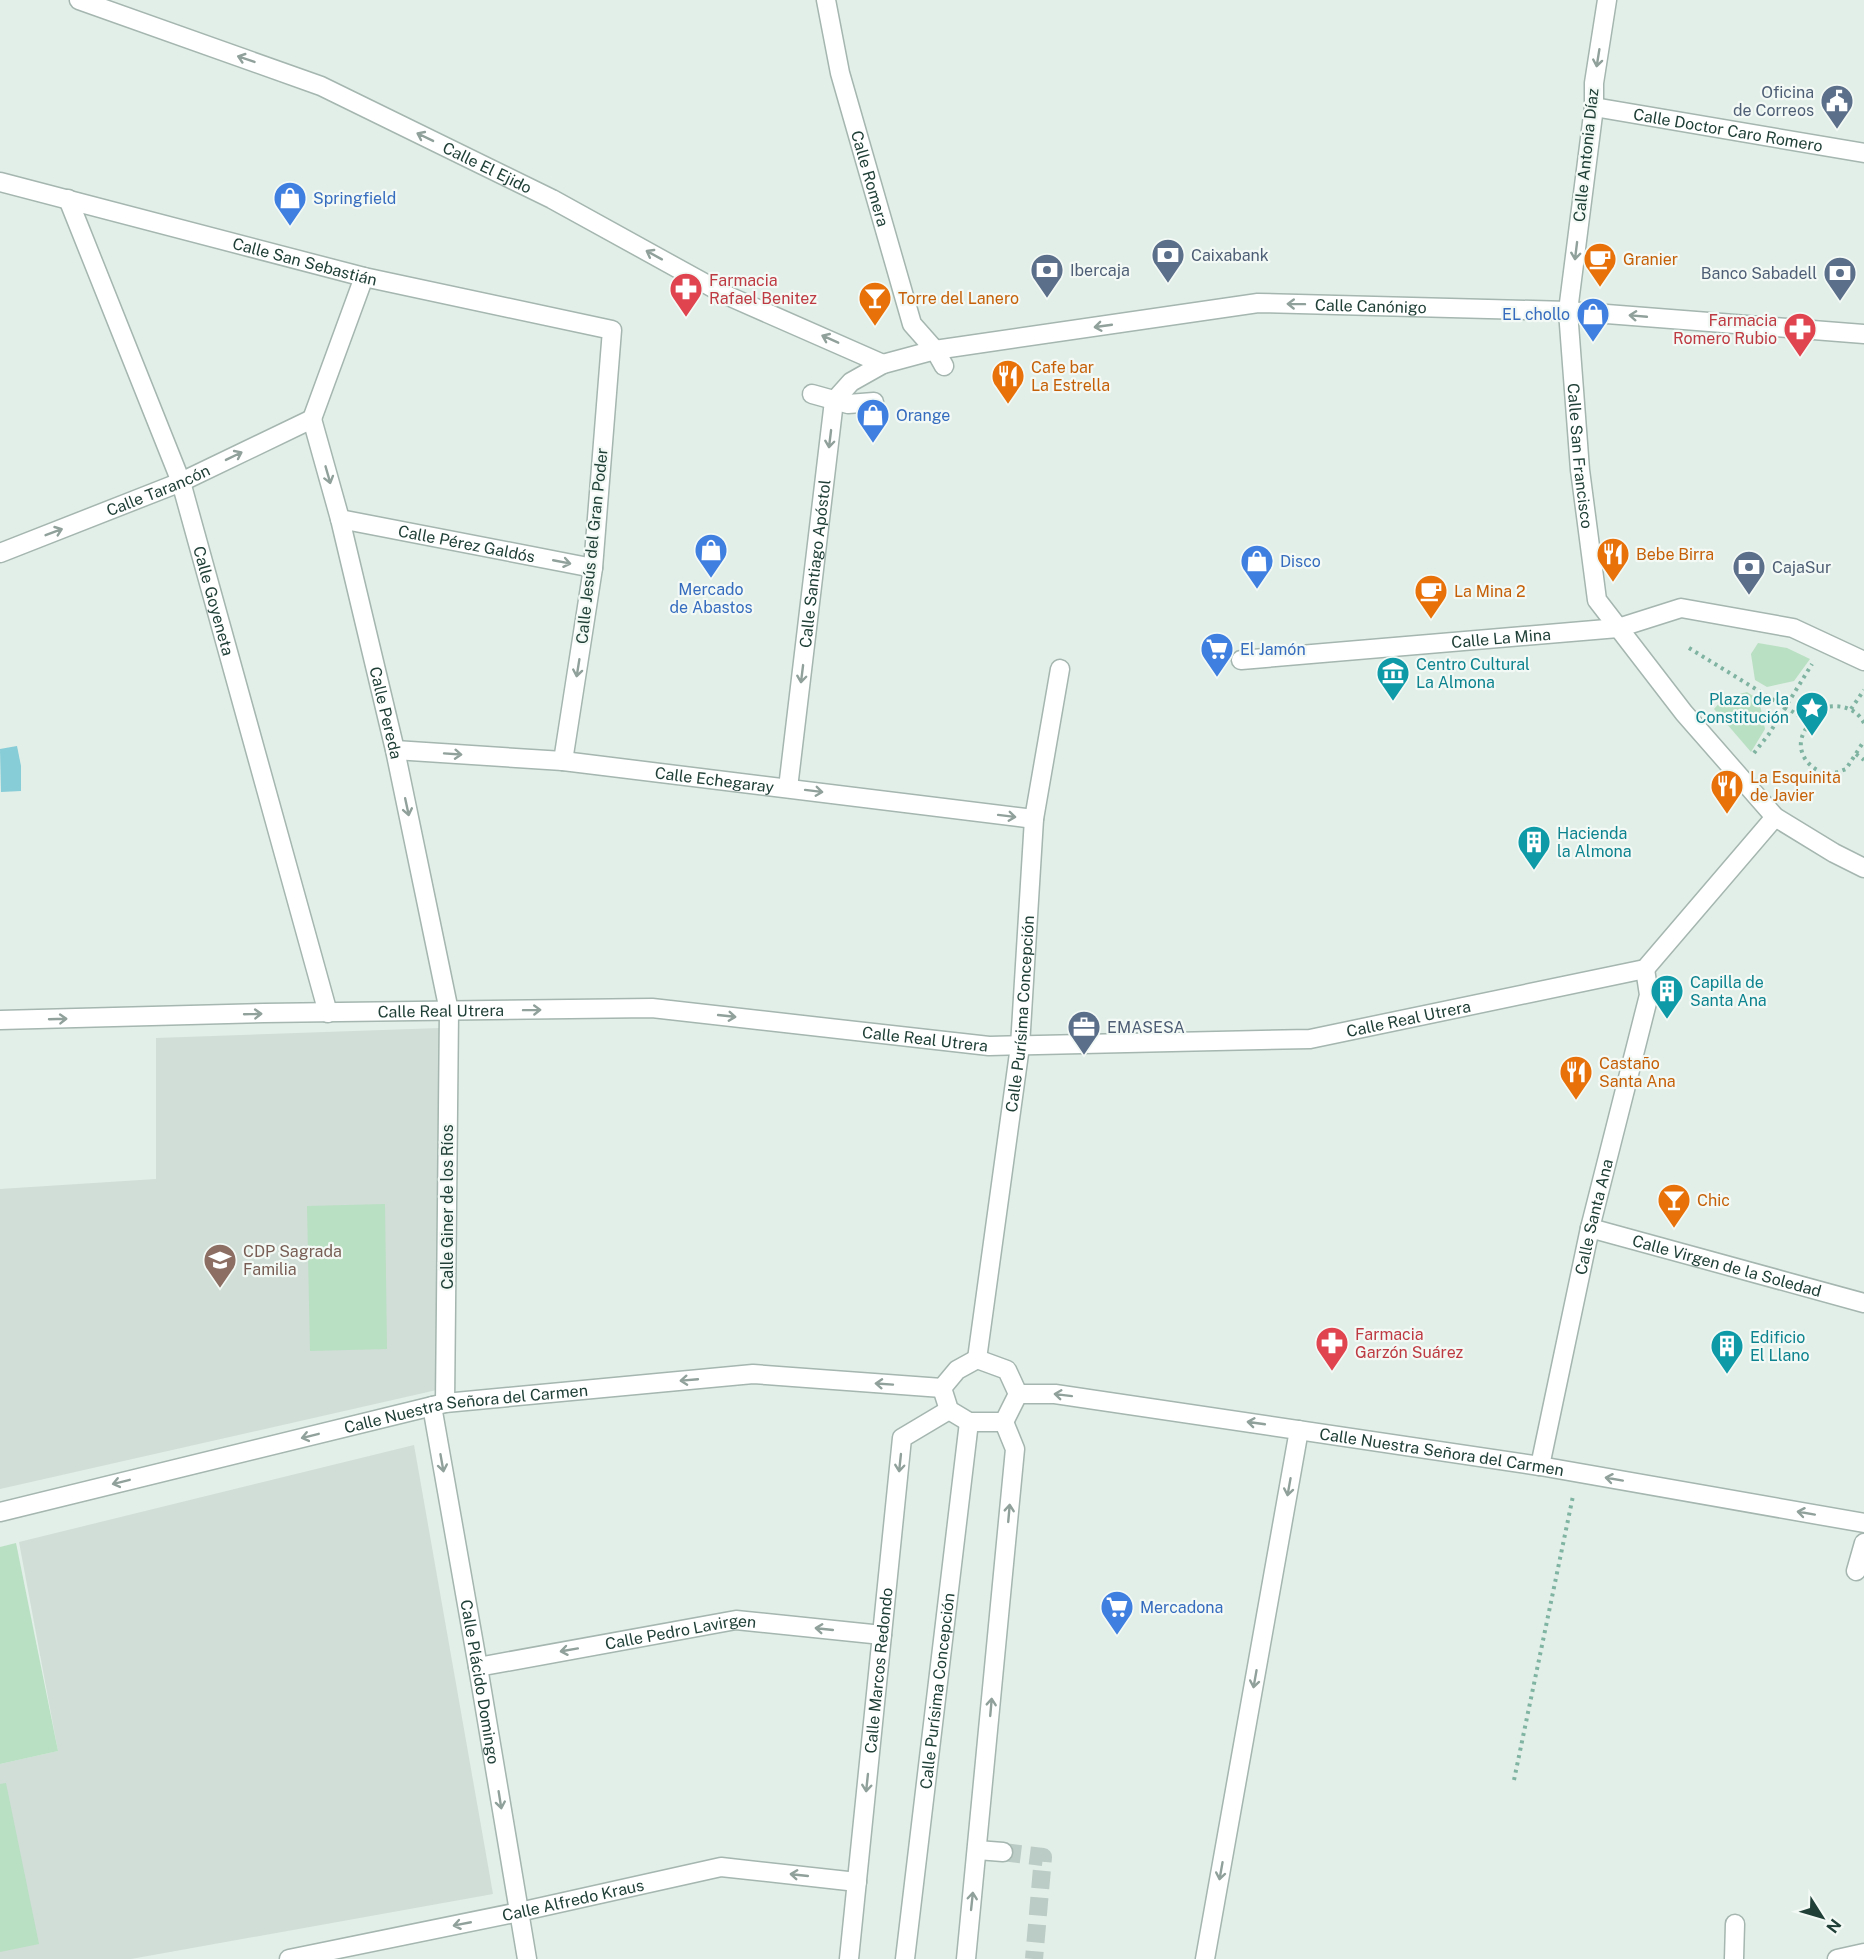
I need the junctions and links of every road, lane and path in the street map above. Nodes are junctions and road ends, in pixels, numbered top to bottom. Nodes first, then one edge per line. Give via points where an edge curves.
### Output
1 (79, 0) edge
2 (826, 0) edge
3 (1607, 0) edge
4 (1594, 107) junction
5 (1864, 153) edge
6 (0, 182) edge
7 (68, 199) junction
8 (364, 277) junction
9 (1569, 311) junction
10 (612, 330) joint
11 (1864, 334) edge
12 (939, 358) junction
13 (883, 363) junction
14 (812, 394) dead end
15 (834, 401) junction
16 (874, 402) dead end
17 (312, 419) junction
18 (181, 482) junction
19 (340, 519) junction
20 (0, 553) edge
21 (592, 568) junction
22 (1618, 628) junction
23 (1689, 648) dead end
24 (1816, 658) dead end
25 (1241, 660) dead end
26 (1864, 661) edge
27 (1060, 669) dead end
28 (1864, 690) edge
29 (1786, 707) junction
30 (1851, 708) junction
31 (1811, 723) junction
32 (1864, 723) edge
33 (1864, 741) edge
34 (395, 750) junction
35 (1856, 754) junction
36 (1864, 760) edge
37 (563, 761) junction
38 (1747, 762) dead end
39 (788, 788) junction
40 (1775, 817) junction
41 (1034, 819) junction
42 (1864, 868) edge
43 (1645, 969) junction
44 (448, 1011) junction
45 (328, 1013) junction
46 (0, 1020) edge
47 (1020, 1046) junction
48 (1590, 1228) junction
49 (1864, 1303) edge
50 (977, 1359) junction
51 (942, 1388) junction
52 (1018, 1394) junction
53 (439, 1404) junction
54 (949, 1410) junction
55 (969, 1422) junction
56 (1004, 1422) junction
57 (1299, 1430) junction
58 (1540, 1466) junction
59 (1578, 1472) junction
60 (0, 1512) edge
61 (1864, 1523) edge
62 (1864, 1542) edge
63 (1856, 1571) dead end
64 (882, 1635) junction
65 (478, 1667) junction
66 (1514, 1780) dead end
67 (977, 1850) junction
68 (1003, 1852) tunnel mouth
69 (857, 1882) junction
70 (519, 1912) junction
71 (1735, 1924) dead end
72 (1864, 1953) edge
73 (311, 1957) edge
74 (289, 1959) edge
75 (526, 1959) edge
76 (849, 1959) edge
77 (905, 1959) edge
78 (966, 1959) edge
79 (1205, 1959) edge
80 (1734, 1959) edge
81 (1838, 1959) edge

13 -> 1 street, Calle El Ejido via 726,295 552,199 321,86
2 - 12 street, Calle Romera via 840,73 912,324
3 -> 4 street, Calle Antonia Díaz
4 - 5 street, Calle Doctor Caro Romero
4 -> 9 street, Calle Antonia Díaz
6 - 7 street, Calle San Sebastián
7 - 8 street, Calle San Sebastián
7 - 18 street, Calle Goyeneta
8 - 10 street, Calle San Sebastián
8 - 17 street
11 -> 9 street, Calle Canónigo
9 -> 12 street, Calle Canónigo via 1258,303
9 - 22 street, Calle San Francisco via 1580,470 1597,600
10 - 21 street, Calle Jesús del Gran Poder
12 - 13 street, Calle Canónigo
13 - 15 street via 851,382
14 - 15 street
15 - 16 street
15 -> 39 street, Calle Santiago Apóstol
18 -> 17 street, Calle Tarancón
17 -> 19 street, Calle Pereda
20 -> 18 street, Calle Tarancón
18 - 45 street, Calle Goyeneta
19 -> 21 street, Calle Pérez Galdós
19 - 34 street, Calle Pereda
21 -> 37 street, Calle Jesús del Gran Poder
22 - 25 street, Calle La Mina
22 - 26 street via 1681,608 1793,628
22 - 40 street via 1684,713
23 - 29 path
24 - 29 path
27 - 41 street, Calle Purísima Concepción
28 - 30 path
29 - 31 path
29 - 38 path
30 - 31 path via 1820,708
30 - 32 path
31 - 35 path via 1802,738 1802,750 1817,771 1846,770
33 - 35 path
34 -> 37 street, Calle Echegaray
34 -> 44 street, Calle Pereda
35 - 36 path
37 - 39 street, Calle Echegaray
39 -> 41 street, Calle Echegaray
40 - 42 street
40 - 43 street
41 - 47 street, Calle Purísima Concepción
43 - 47 street, Calle Real Utrera via 1310,1040
43 - 48 street, Calle Santa Ana via 1649,995
44 - 45 street, Calle Real Utrera
44 -> 47 street, Calle Real Utrera via 652,1008 989,1046
44 - 53 street, Calle Giner de los Ríos
46 -> 45 street, Calle Real Utrera
47 - 50 street, Calle Purísima Concepción
48 - 49 street, Calle Virgen de la Soledad
48 - 58 street, Calle Santa Ana
50 - 51 street via 957,1370
50 - 52 street via 1007,1370
51 -> 53 street, Calle Nuestra Señora del Carmen via 753,1374
51 - 54 street
52 - 56 street
57 -> 52 street, Calle Nuestra Señora del Carmen via 1054,1394
53 -> 60 street, Calle Nuestra Señora del Carmen
53 -> 65 street, Calle Plácido Domingo
54 - 55 street
54 -> 64 street, Calle Marcos Redondo via 902,1438
55 - 56 street
55 - 77 street, Calle Purísima Concepción
67 -> 56 street via 1015,1449
57 - 58 street, Calle Nuestra Señora del Carmen
57 -> 79 street
58 - 59 street, Calle Nuestra Señora del Carmen
61 -> 59 street, Calle Nuestra Señora del Carmen
59 - 66 path
62 - 63 street
64 -> 65 street, Calle Pedro Lavirgen via 736,1620
64 -> 69 street, Calle Marcos Redondo
65 -> 70 street, Calle Plácido Domingo
67 - 68 street
78 -> 67 street
69 -> 70 street, Calle Alfredo Kraus via 721,1867
69 - 76 street, Calle Marcos Redondo
70 -> 73 street, Calle Alfredo Kraus
70 - 75 street, Calle Plácido Domingo
71 - 80 street
72 - 81 street
73 - 74 street, Calle Alfredo Kraus

